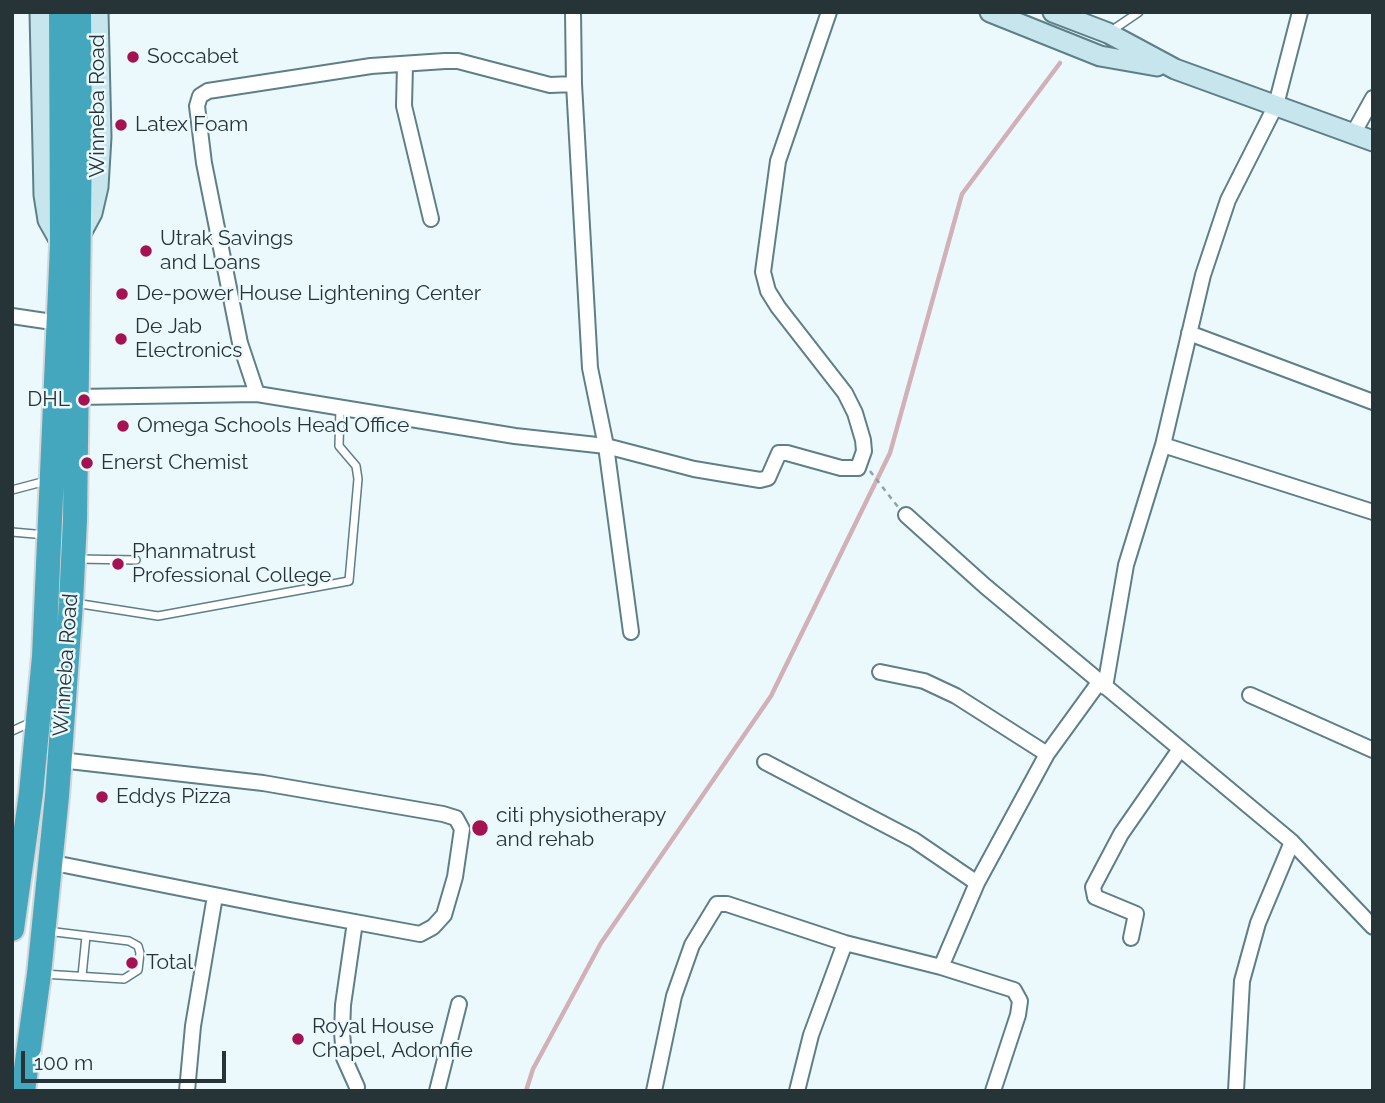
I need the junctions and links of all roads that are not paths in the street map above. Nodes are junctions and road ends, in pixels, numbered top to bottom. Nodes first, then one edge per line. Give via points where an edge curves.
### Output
1 (40, 12) edge
2 (61, 12) edge
3 (79, 12) edge
4 (98, 12) edge
5 (573, 12) edge
6 (829, 12) edge
7 (990, 12) edge
8 (1053, 12) edge
9 (1139, 12) edge
10 (1300, 12) edge
11 (1108, 33) junction
12 (405, 65) junction
13 (1175, 69) junction
14 (574, 84) junction
15 (1373, 99) edge
16 (1276, 105) junction
17 (1353, 134) junction
18 (72, 140) junction
19 (1373, 141) edge
20 (431, 219) dead end
21 (70, 242) junction
22 (12, 316) edge
23 (59, 323) junction
24 (1189, 333) junction
25 (257, 394) junction
26 (77, 397) junction
27 (1373, 402) edge
28 (340, 407) junction
29 (1163, 445) junction
30 (606, 446) junction
31 (50, 481) junction
32 (12, 490) edge
33 (1373, 512) edge
34 (906, 515) road end
35 (12, 533) edge
36 (48, 535) junction
37 (73, 559) junction
38 (136, 560) dead end
39 (71, 603) junction
40 (631, 632) dead end
41 (880, 672) dead end
42 (1102, 684) junction
43 (1250, 695) dead end
44 (38, 720) junction
45 (12, 731) edge
46 (1180, 750) junction
47 (1373, 750) edge
48 (1047, 754) junction
49 (60, 760) junction
50 (765, 762) dead end
51 (1292, 842) junction
52 (49, 862) junction
53 (977, 883) junction
54 (215, 896) junction
55 (355, 922) junction
56 (1373, 927) edge
57 (12, 929) edge
58 (43, 931) junction
59 (86, 936) junction
60 (1131, 938) dead end
61 (845, 943) junction
62 (941, 967) junction
63 (39, 974) junction
64 (82, 976) junction
65 (459, 1004) dead end
66 (358, 1087) dead end
67 (23, 1091) edge
68 (187, 1091) edge
69 (438, 1091) edge
70 (654, 1091) edge
71 (797, 1091) edge
72 (993, 1091) edge
73 (1236, 1091) edge

1 - 21 main road, Winneba Road via 44,195 48,220
2 - 18 highway, Winneba Road
3 - 18 highway, Winneba Road
4 - 21 main road, Winneba Road via 98,187 92,213
5 - 14 street
6 - 30 street via 778,161 763,272 778,307 845,393 861,427 864,451 858,468 779,453 768,478 760,480
7 - 13 main road via 1100,55
8 - 11 main road
9 - 11 lane
10 - 16 street
11 - 13 main road
12 - 14 street via 458,61 537,83
12 - 20 street via 404,106
12 - 25 street via 208,90 200,96 197,106 204,163 240,343
13 - 16 main road
14 - 30 street via 590,368
15 - 17 street
16 - 17 main road
16 - 24 street via 1228,200
17 - 19 main road
18 - 21 highway, Winneba Road
21 - 23 highway, Winneba Road
21 - 26 highway, Winneba Road
22 - 23 street
23 - 31 highway, Winneba Road
24 - 27 street
24 - 29 street
25 - 26 street
25 - 28 street
26 - 37 highway, Winneba Road
28 - 30 street
28 - 39 lane via 339,446 356,466 358,479 349,581 158,616
29 - 33 street
29 - 42 street via 1126,565
30 - 40 street
31 - 32 lane
31 - 36 highway, Winneba Road
34 - 42 street
35 - 36 lane
36 - 44 highway, Winneba Road
37 - 38 lane
37 - 39 highway, Winneba Road
39 - 49 highway, Winneba Road
41 - 48 street via 924,681 956,696
42 - 46 street
42 - 48 street
43 - 47 street
44 - 45 lane
44 - 57 highway, Winneba Road
46 - 51 street
46 - 60 street via 1121,834 1093,887 1095,897 1136,914
48 - 53 street
49 - 52 highway, Winneba Road
49 - 55 street via 263,783 456,818 462,829 455,877 444,915 433,927 420,934
50 - 53 street via 915,840
51 - 56 street
51 - 73 street via 1258,923 1242,981
52 - 54 street
52 - 58 highway, Winneba Road
53 - 62 street
54 - 55 street
54 - 68 street
55 - 66 street via 342,1032 345,1058
58 - 59 lane
58 - 63 highway, Winneba Road
59 - 64 lane
59 - 64 lane via 129,941 140,953 138,970 124,979
61 - 62 street
61 - 70 street via 717,904 692,945 674,996
61 - 71 street via 811,1034
62 - 72 street via 1014,990 1020,1001
63 - 64 lane
63 - 67 highway, Winneba Road
65 - 69 street

